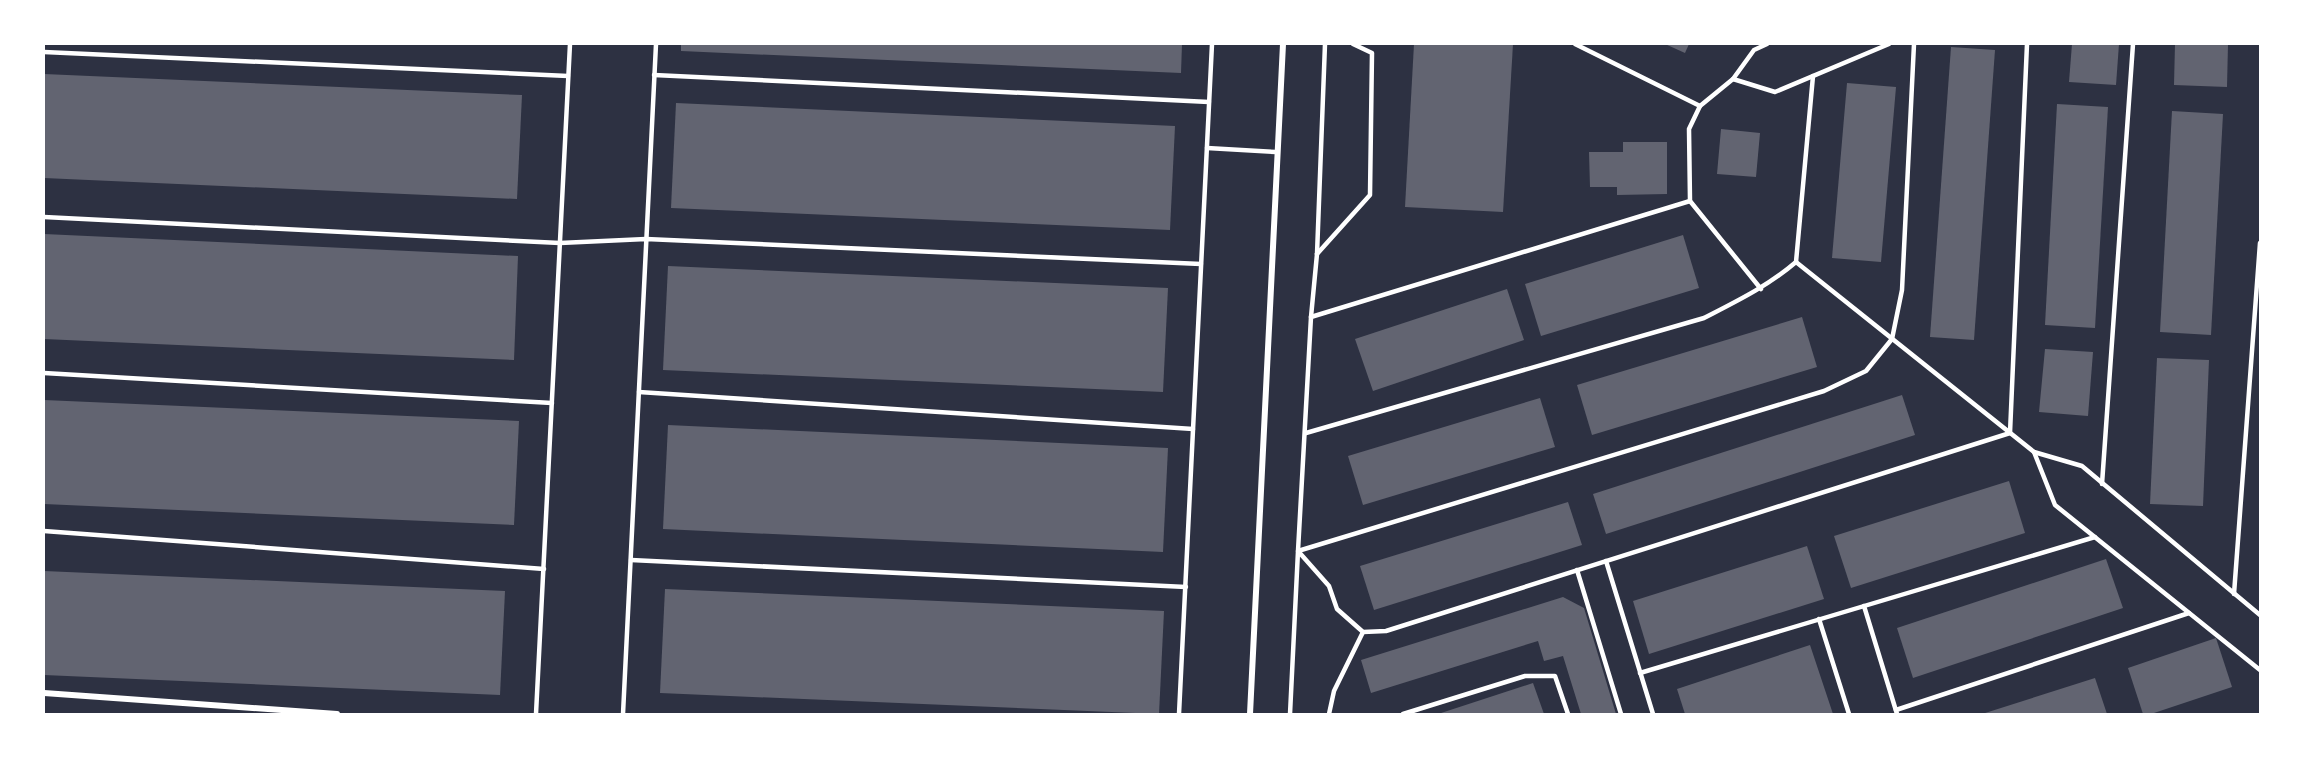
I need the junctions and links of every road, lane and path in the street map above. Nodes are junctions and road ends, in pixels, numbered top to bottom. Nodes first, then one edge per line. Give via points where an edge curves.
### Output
1 (570, 44) edge
2 (656, 44) edge
3 (1212, 44) edge
4 (1283, 44) edge
5 (1325, 44) edge
6 (1353, 44) edge
7 (1575, 44) edge
8 (1767, 44) edge
9 (1889, 44) edge
10 (1914, 44) edge
11 (2027, 44) edge
12 (2133, 44) edge
13 (44, 52) edge
14 (654, 75) junction
15 (568, 76) junction
16 (1813, 76) junction
17 (1733, 79) junction
18 (1209, 102) junction
19 (1700, 106) junction
20 (1207, 148) junction
21 (1276, 152) junction
22 (1690, 201) junction
23 (44, 217) edge
24 (646, 239) junction
25 (561, 243) junction
26 (2260, 243) edge
27 (1317, 254) junction
28 (1796, 262) junction
29 (1202, 264) junction
30 (1761, 289) junction
31 (1311, 317) junction
32 (1892, 339) junction
33 (44, 373) edge
34 (639, 392) junction
35 (552, 403) junction
36 (1193, 429) junction
37 (1306, 432) junction
38 (2010, 433) junction
39 (2034, 452) junction
40 (2102, 484) junction
41 (44, 531) edge
42 (2095, 537) junction
43 (1298, 550) junction
44 (631, 560) junction
45 (1606, 561) junction
46 (544, 569) junction
47 (1577, 570) junction
48 (1186, 587) junction
49 (2234, 594) junction
50 (1864, 606) junction
51 (2189, 613) junction
52 (2260, 615) edge
53 (1820, 619) junction
54 (1363, 632) junction
55 (2260, 670) edge
56 (1640, 673) junction
57 (44, 693) edge
58 (1896, 712) edge
59 (338, 714) edge
60 (536, 714) edge
61 (623, 714) edge
62 (1179, 714) edge
63 (1250, 714) edge
64 (1290, 714) edge
65 (1329, 714) edge
66 (1402, 714) edge
67 (1568, 714) edge
68 (1621, 714) edge
69 (1653, 714) edge
70 (1849, 714) edge

1 - 15 lane
2 - 14 lane
3 - 18 lane
4 - 21 street
5 - 27 lane
6 - 27 lane via 1372,52 1370,195
7 - 19 lane
8 - 17 lane via 1754,50
9 - 16 lane
10 - 32 lane via 1902,290
11 - 38 lane
12 - 40 lane
13 - 15 lane
14 - 18 lane
14 - 24 lane
15 - 25 lane
16 - 17 lane via 1775,92
16 - 28 lane
17 - 19 lane
18 - 20 lane
19 - 22 lane via 1689,129
20 - 21 lane
20 - 29 lane
21 - 63 street
22 - 30 lane
22 - 31 lane
23 - 25 lane
24 - 25 lane
24 - 29 lane
24 - 34 lane
25 - 35 lane
26 - 49 lane
27 - 31 lane
28 - 30 lane
28 - 32 lane
29 - 36 lane
30 - 37 lane via 1704,318
31 - 37 lane
32 - 38 lane
32 - 43 lane via 1866,371 1824,391
33 - 35 lane
34 - 36 lane
34 - 44 lane
35 - 46 lane
36 - 48 lane
37 - 43 lane
38 - 39 lane
38 - 45 lane
39 - 40 lane via 2082,466
39 - 42 lane via 2055,505
40 - 49 lane
41 - 46 lane
42 - 50 lane
42 - 51 lane
43 - 54 lane via 1329,586 1337,609
43 - 64 lane
44 - 48 lane
44 - 61 lane
45 - 47 lane
45 - 56 lane
46 - 60 lane
47 - 54 lane via 1386,631
47 - 68 lane
48 - 62 lane
49 - 52 lane
50 - 53 lane
50 - 58 lane
51 - 55 lane
51 - 58 lane
53 - 56 lane
53 - 70 lane
54 - 65 lane via 1334,691
56 - 69 lane
57 - 59 street
66 - 67 lane via 1526,676 1555,676

